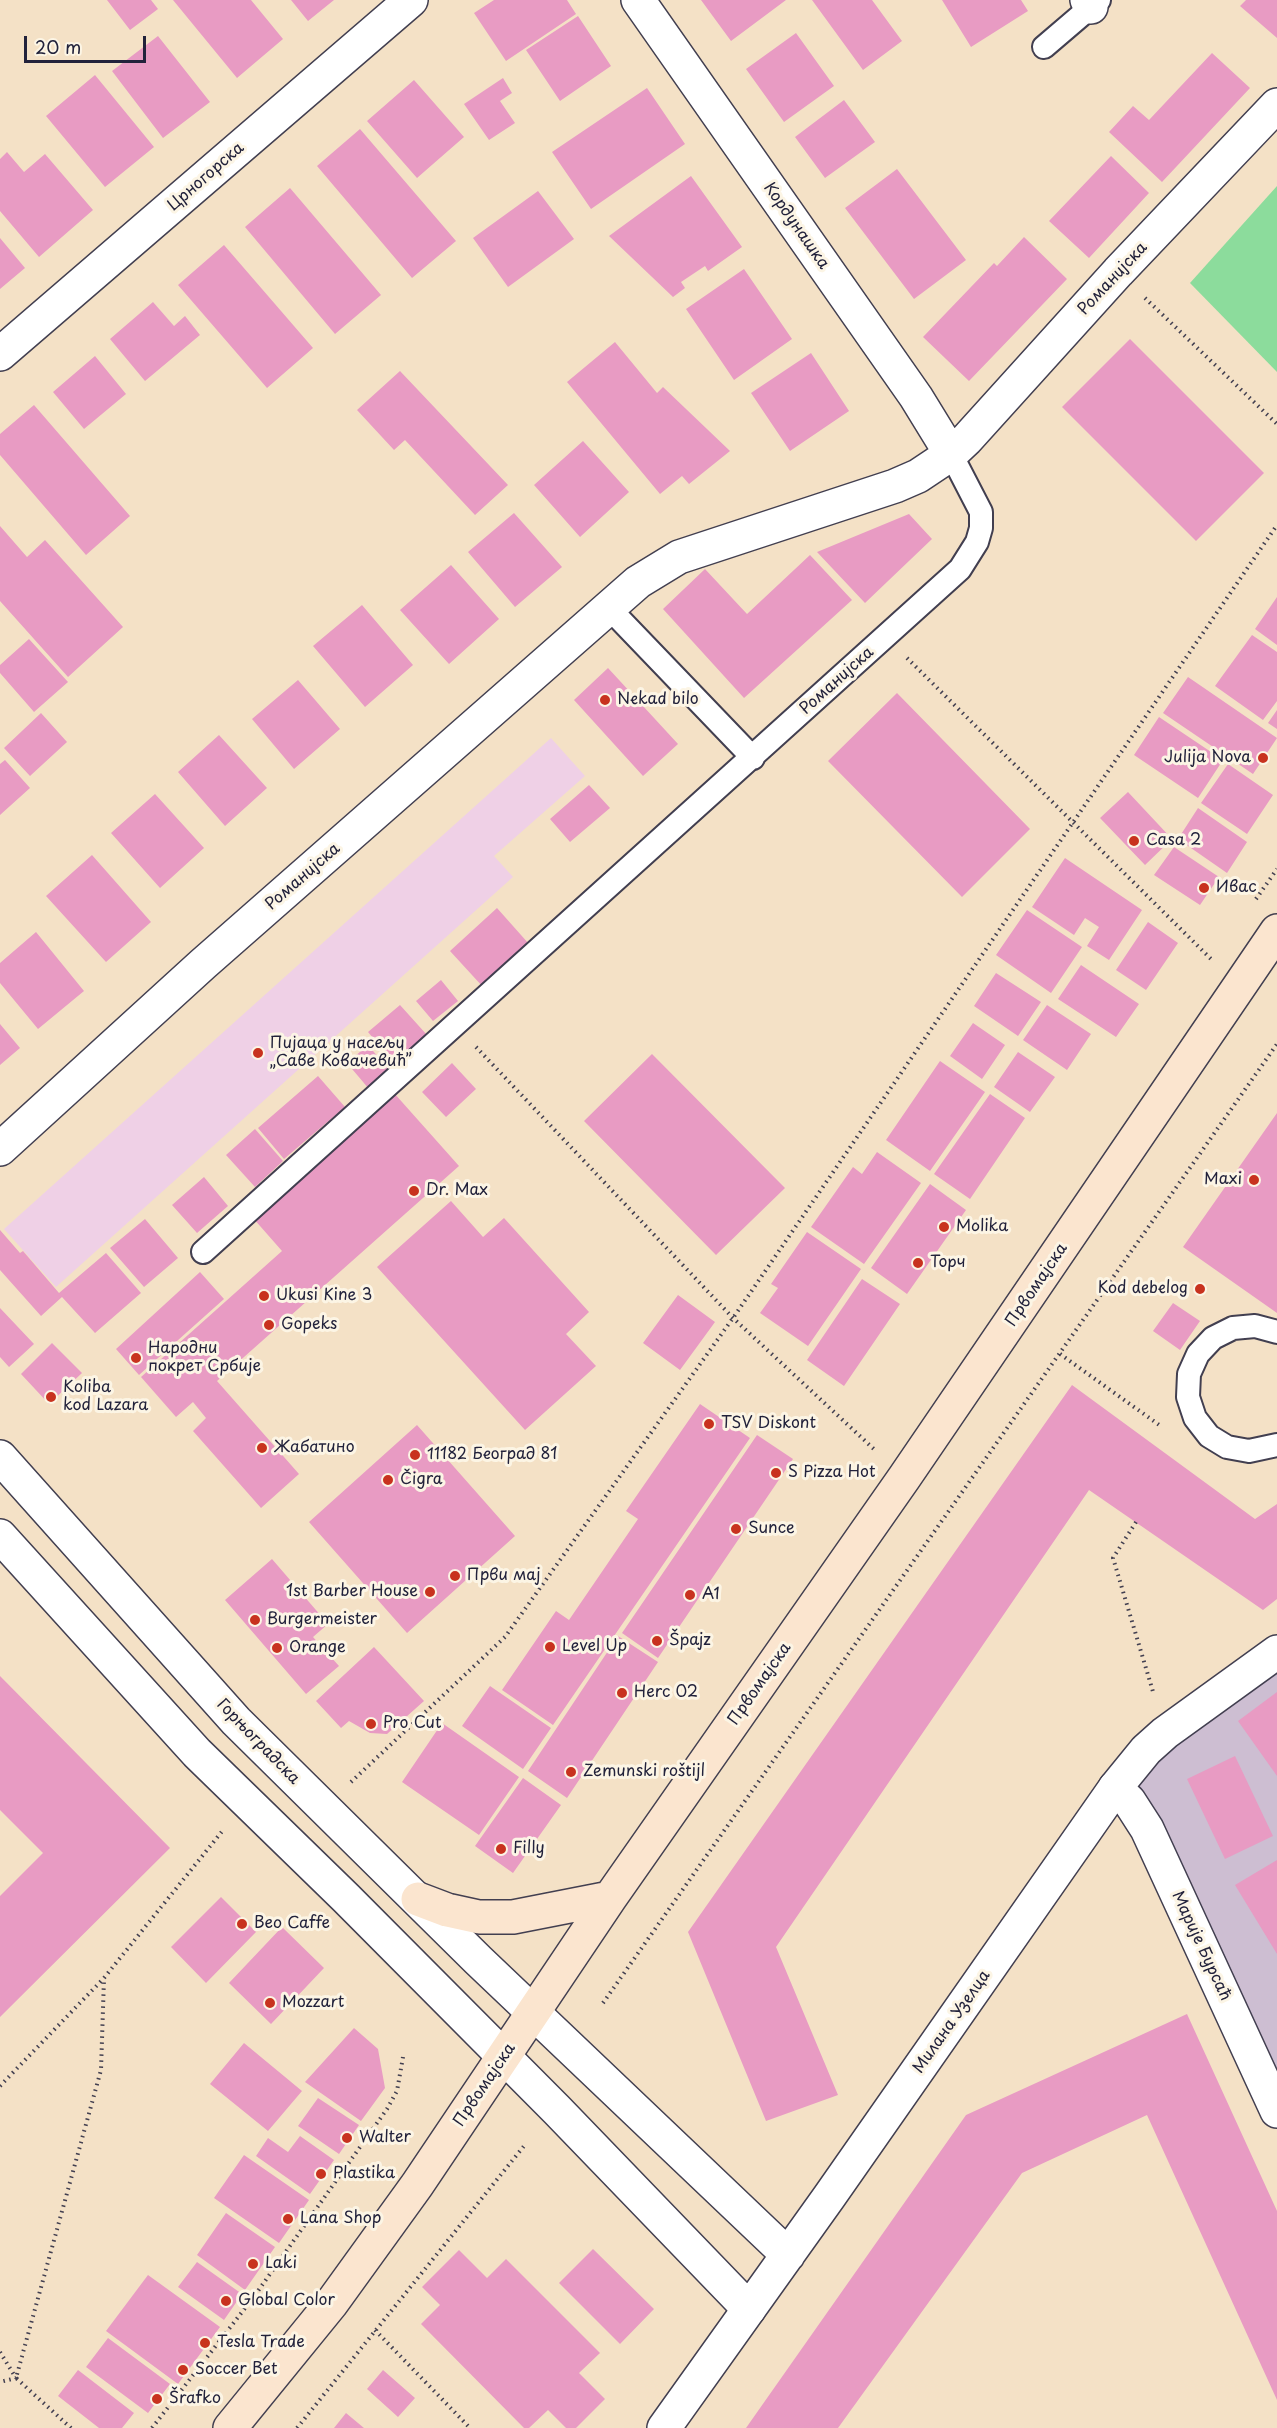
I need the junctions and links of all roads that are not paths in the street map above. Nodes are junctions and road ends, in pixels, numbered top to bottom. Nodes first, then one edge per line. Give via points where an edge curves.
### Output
1 (411, 0) edge
2 (638, 0) edge
3 (1092, 2) edge
4 (1044, 47) dead end
5 (1277, 105) edge
6 (0, 354) edge
7 (951, 454) junction
8 (609, 608) junction
9 (753, 758) junction
10 (1277, 931) edge
11 (0, 1149) edge
12 (203, 1252) dead end
13 (1277, 1332) edge
14 (1277, 1445) edge
15 (0, 1457) edge
16 (0, 1536) edge
17 (1277, 1652) edge
18 (1115, 1788) junction
19 (610, 1898) junction
20 (418, 1899) junction
21 (533, 2012) junction
22 (503, 2057) junction
23 (1277, 2111) edge
24 (788, 2254) junction
25 (749, 2309) junction
26 (230, 2428) edge
27 (664, 2428) edge

1 - 6 street, Црногорска
2 - 7 street, Кордунашка via 916,397
3 - 4 lane
5 - 7 street, Романијска
7 - 8 street, Романијска via 896,486 679,557 638,582
7 - 9 lane, Романијска via 981,512 977,542 960,569
8 - 9 lane
8 - 11 street, Романијска via 195,971
9 - 12 lane, Романијска
10 - 19 main road, Првомајска via 904,1478
13 - 14 lane via 1255,1326 1233,1328 1213,1338 1198,1354 1189,1374 1188,1397 1195,1418 1209,1436 1227,1447 1249,1451
15 - 20 street, Горњоградска via 236,1721
16 - 22 street via 197,1753
17 - 18 street, Милана Узелца via 1165,1733
18 - 23 street, Марије Бурсаћ via 1129,1801 1147,1830
18 - 24 street, Милана Узелца
19 - 20 main road via 513,1917 479,1917
19 - 21 main road, Првомајска
20 - 21 street, Горњоградска
21 - 22 main road, Првомајска
21 - 24 street, Горњоградска
22 - 25 street
22 - 26 main road, Првомајска via 331,2304
24 - 25 street, Милана Узелца
25 - 27 street, Милана Узелца

